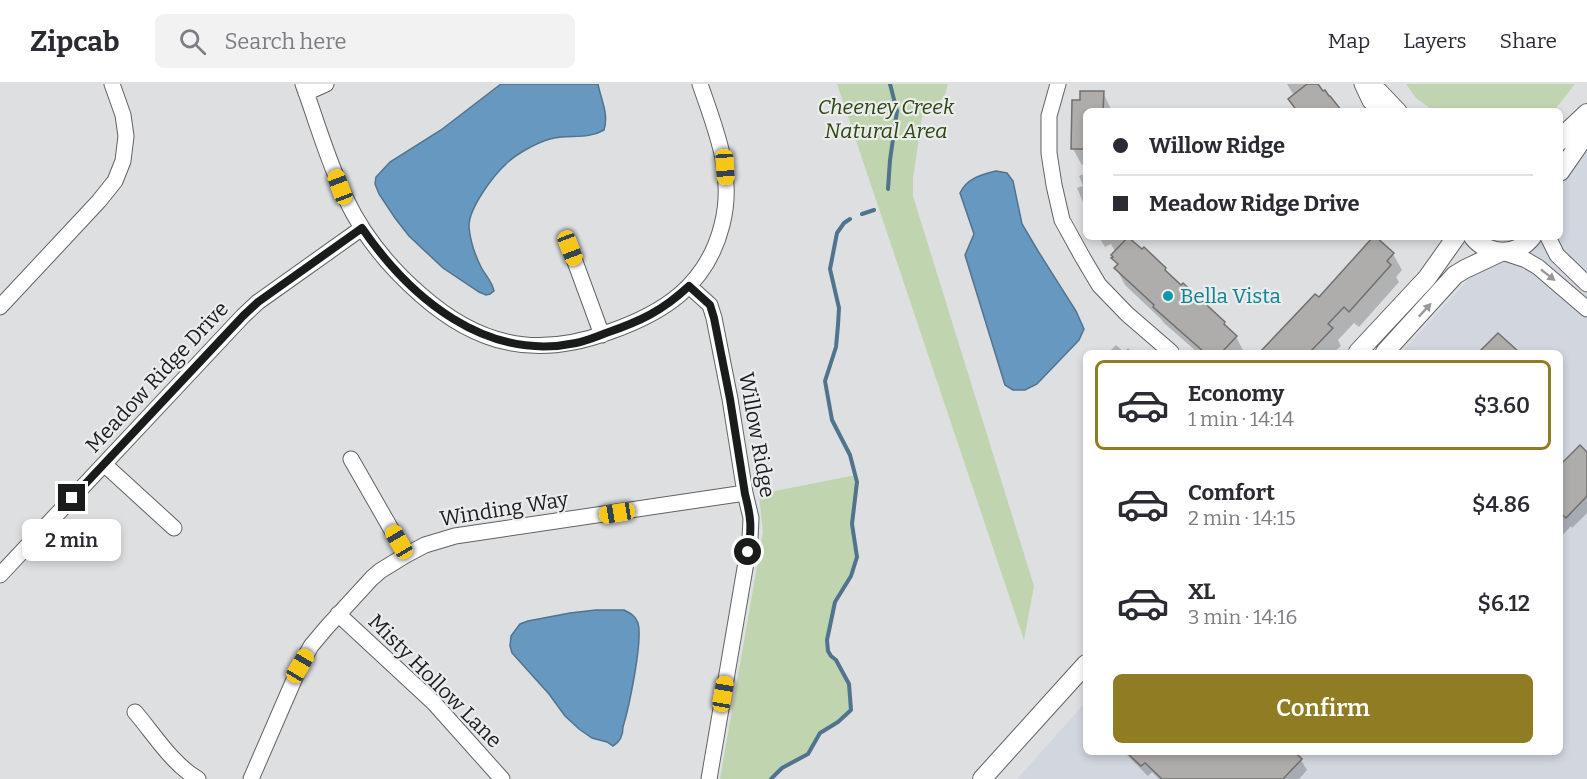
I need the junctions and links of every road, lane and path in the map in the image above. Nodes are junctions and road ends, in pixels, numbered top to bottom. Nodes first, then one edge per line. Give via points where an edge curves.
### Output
1 (112, 84) edge
2 (326, 84) edge
3 (700, 84) edge
4 (1058, 84) edge
5 (1362, 84) edge
6 (1371, 84) edge
7 (305, 88) edge
8 (1376, 108) edge
9 (1396, 108) edge
10 (1587, 114) edge
11 (1587, 133) edge
12 (1563, 137) edge
13 (1563, 168) edge
14 (362, 228) junction
15 (1454, 240) edge
16 (1476, 240) edge
17 (1529, 240) edge
18 (1549, 240) edge
19 (570, 248) dead end
20 (1502, 252) junction
21 (1587, 284) edge
22 (689, 286) junction
23 (0, 307) edge
24 (1587, 309) edge
25 (602, 335) junction
26 (1169, 350) edge
27 (1360, 350) edge
28 (1387, 350) edge
29 (351, 459) dead end
30 (104, 464) junction
31 (745, 494) junction
32 (174, 528) dead end
33 (406, 555) junction
34 (0, 575) edge
35 (338, 614) junction
36 (1083, 667) edge
37 (135, 712) dead end
38 (198, 779) edge
39 (251, 779) edge
40 (502, 779) edge
41 (709, 779) edge
42 (982, 779) edge

1 - 23 street via 125,129 125,152 115,182
2 - 7 street
3 - 22 street via 720,144 726,194 715,245
4 - 26 street via 1049,116 1048,153 1062,220 1099,285
5 - 8 street
6 - 9 street
7 - 14 street via 340,187
10 - 12 main road
11 - 13 main road
14 - 25 street via 420,294 474,331 529,345 574,343
14 - 30 street, Meadow Ridge Drive via 258,302
15 - 27 main road via 1426,278
16 - 20 main road via 1488,250
17 - 20 main road via 1524,246
18 - 21 street via 1555,253
19 - 25 street
20 -> 24 street via 1539,267
28 -> 20 main road via 1455,275
22 - 25 street via 655,313
22 - 31 street, Willow Ridge via 710,305 714,318
29 - 33 street
30 - 32 street
30 - 34 street, Meadow Ridge Drive
31 - 33 street, Winding Way via 455,536
31 - 41 street, Willow Ridge via 751,518 750,539
33 - 35 street, Winding Way via 372,579
35 - 39 street, Winding Way via 300,666
35 - 40 street, Misty Hollow Lane via 434,703
36 - 42 main road
37 - 38 street via 170,754

